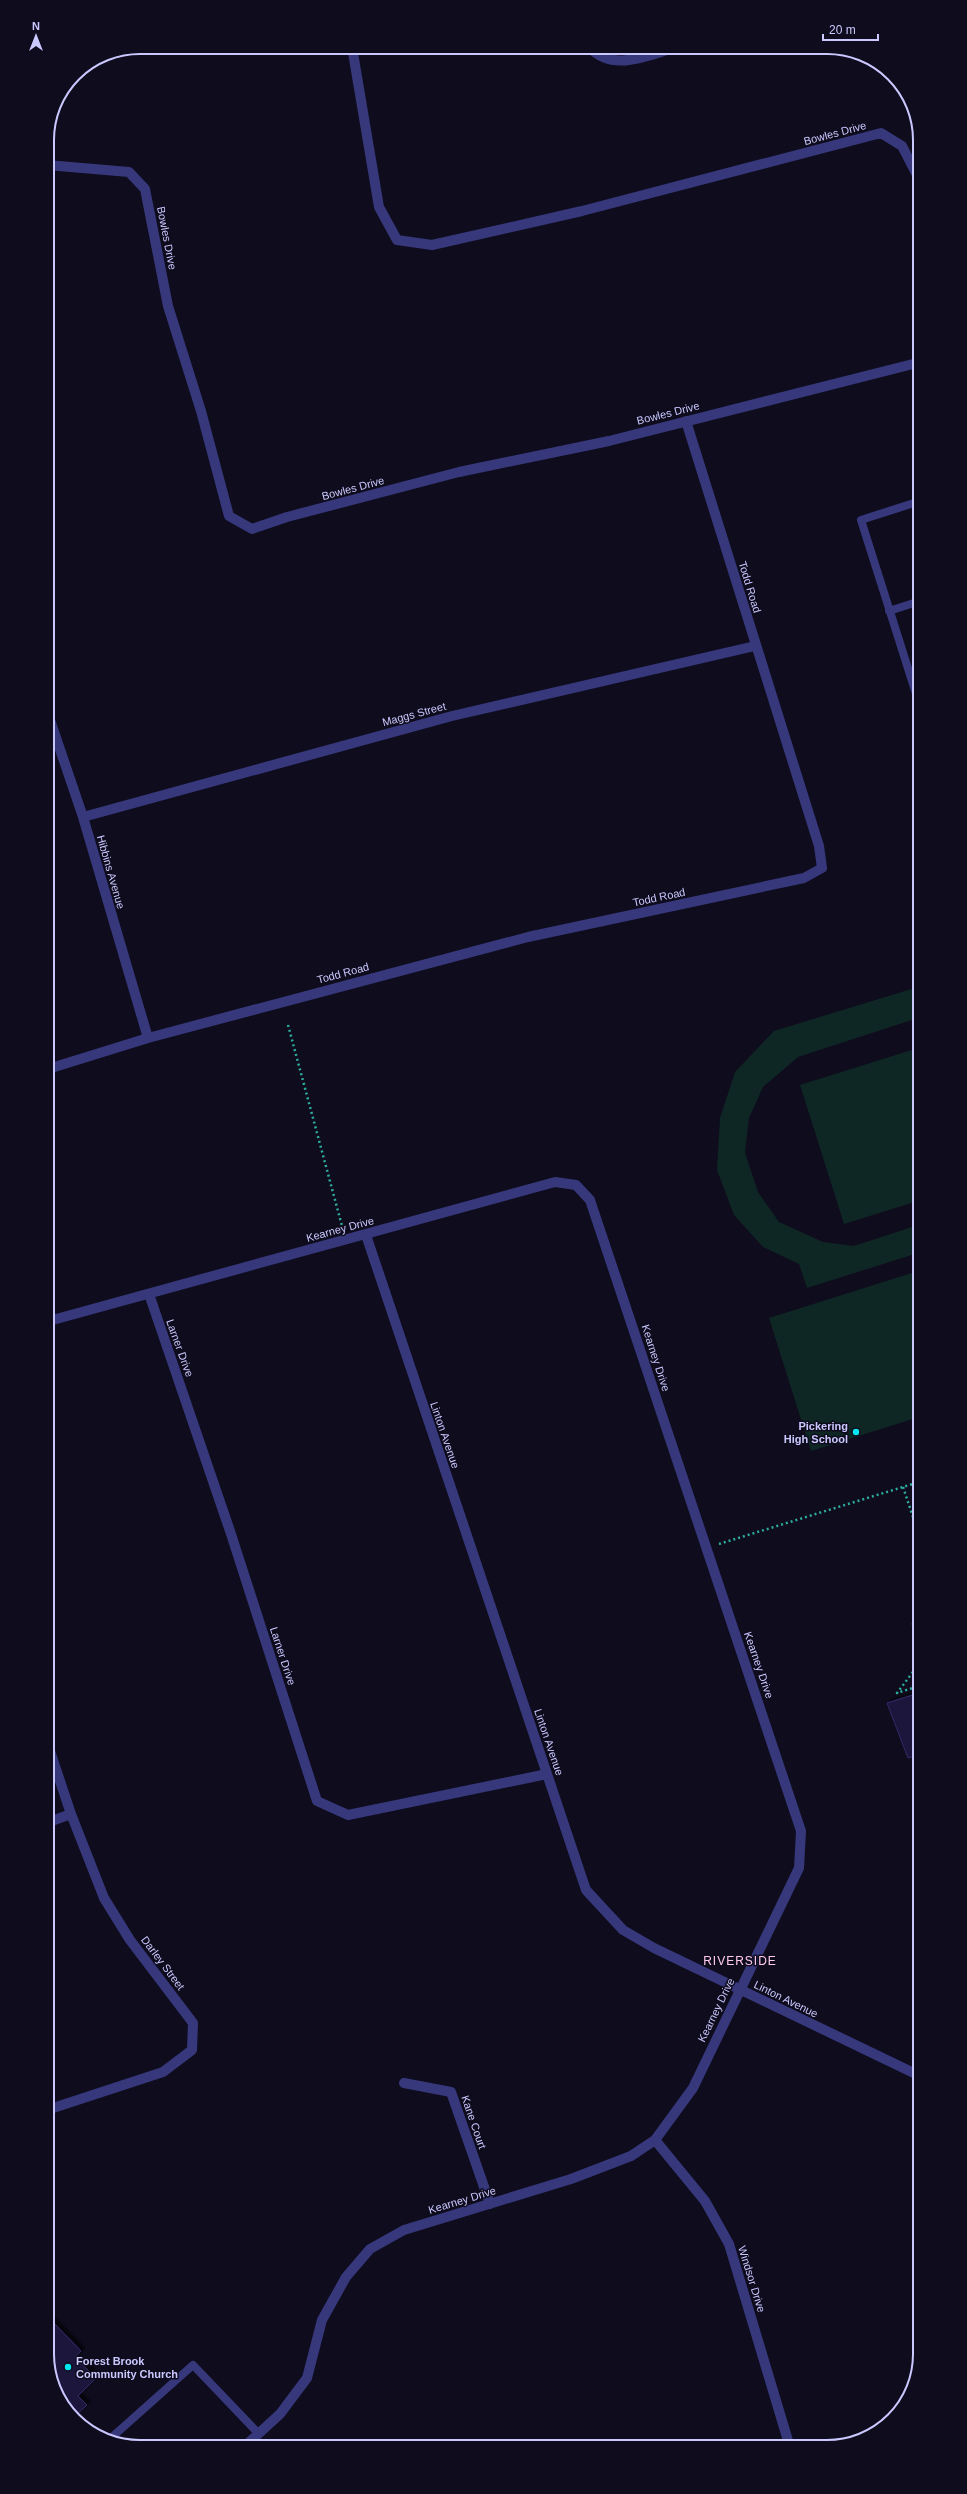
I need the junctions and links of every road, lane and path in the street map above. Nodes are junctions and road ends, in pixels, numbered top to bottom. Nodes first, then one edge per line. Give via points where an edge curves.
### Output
1 (353, 54) edge
2 (596, 54) edge
3 (650, 54) edge
4 (54, 166) edge
5 (913, 168) edge
6 (913, 364) edge
7 (686, 421) junction
8 (913, 503) edge
9 (913, 604) edge
10 (889, 611) junction
11 (756, 646) junction
12 (913, 685) edge
13 (54, 732) edge
14 (83, 817) junction
15 (288, 1025) dead end
16 (148, 1038) junction
17 (54, 1067) edge
18 (366, 1235) junction
19 (346, 1240) junction
20 (149, 1294) junction
21 (54, 1320) edge
22 (913, 1484) edge
23 (902, 1487) junction
24 (913, 1518) edge
25 (706, 1548) junction
26 (913, 1672) edge
27 (913, 1688) edge
28 (54, 1763) edge
29 (547, 1774) junction
30 (71, 1814) junction
31 (54, 1820) edge
32 (739, 1990) junction
33 (913, 2073) edge
34 (404, 2083) dead end
35 (54, 2108) edge
36 (655, 2140) junction
37 (490, 2204) junction
38 (259, 2434) junction
39 (114, 2435) edge
40 (252, 2440) edge
41 (787, 2440) edge

1 - 5 street, Bowles Drive via 379,207 397,240 432,245 582,211 881,133 902,146
2 - 3 street via 617,62
4 - 7 street, Bowles Drive via 129,172 145,189 168,306 201,411 229,516 252,529 287,517 459,472 609,441
6 - 7 street, Bowles Drive
7 - 11 street, Todd Road
8 - 10 lane via 861,520
9 - 10 lane
10 - 12 lane
11 - 14 street, Maggs Street via 452,716
11 - 16 street, Todd Road via 819,846 822,868 804,878 528,937
13 - 14 street, Hibbins Avenue
14 - 16 street, Hibbins Avenue
15 - 19 path
16 - 17 street, Todd Road
18 - 19 street, Kearney Drive
18 - 25 street, Kearney Drive via 555,1182 576,1186 590,1200
18 - 29 street, Linton Avenue
19 - 20 street, Kearney Drive
20 - 21 street, Kearney Drive
20 - 29 street, Larner Drive via 229,1527 318,1801 348,1815
22 - 23 path
23 - 24 path
23 - 25 path
25 - 32 street, Kearney Drive via 801,1831 799,1868
26 - 27 path via 898,1693
28 - 30 street, Darley Street
29 - 32 street, Linton Avenue via 586,1890 604,1912 623,1930
30 - 31 street
30 - 35 street, Darley Street via 104,1898 130,1940 193,2022 192,2050 163,2072
32 - 33 street, Linton Avenue
32 - 36 street, Kearney Drive via 693,2088
34 - 37 street, Kane Court via 451,2092
36 - 37 street, Kearney Drive via 624,2158 570,2179
36 - 41 street, Windsor Drive via 706,2201 728,2244
37 - 38 street, Kearney Drive via 404,2230 370,2249 346,2277 322,2320 307,2378 280,2414
38 - 39 lane via 193,2365
38 - 40 street, Kearney Drive

